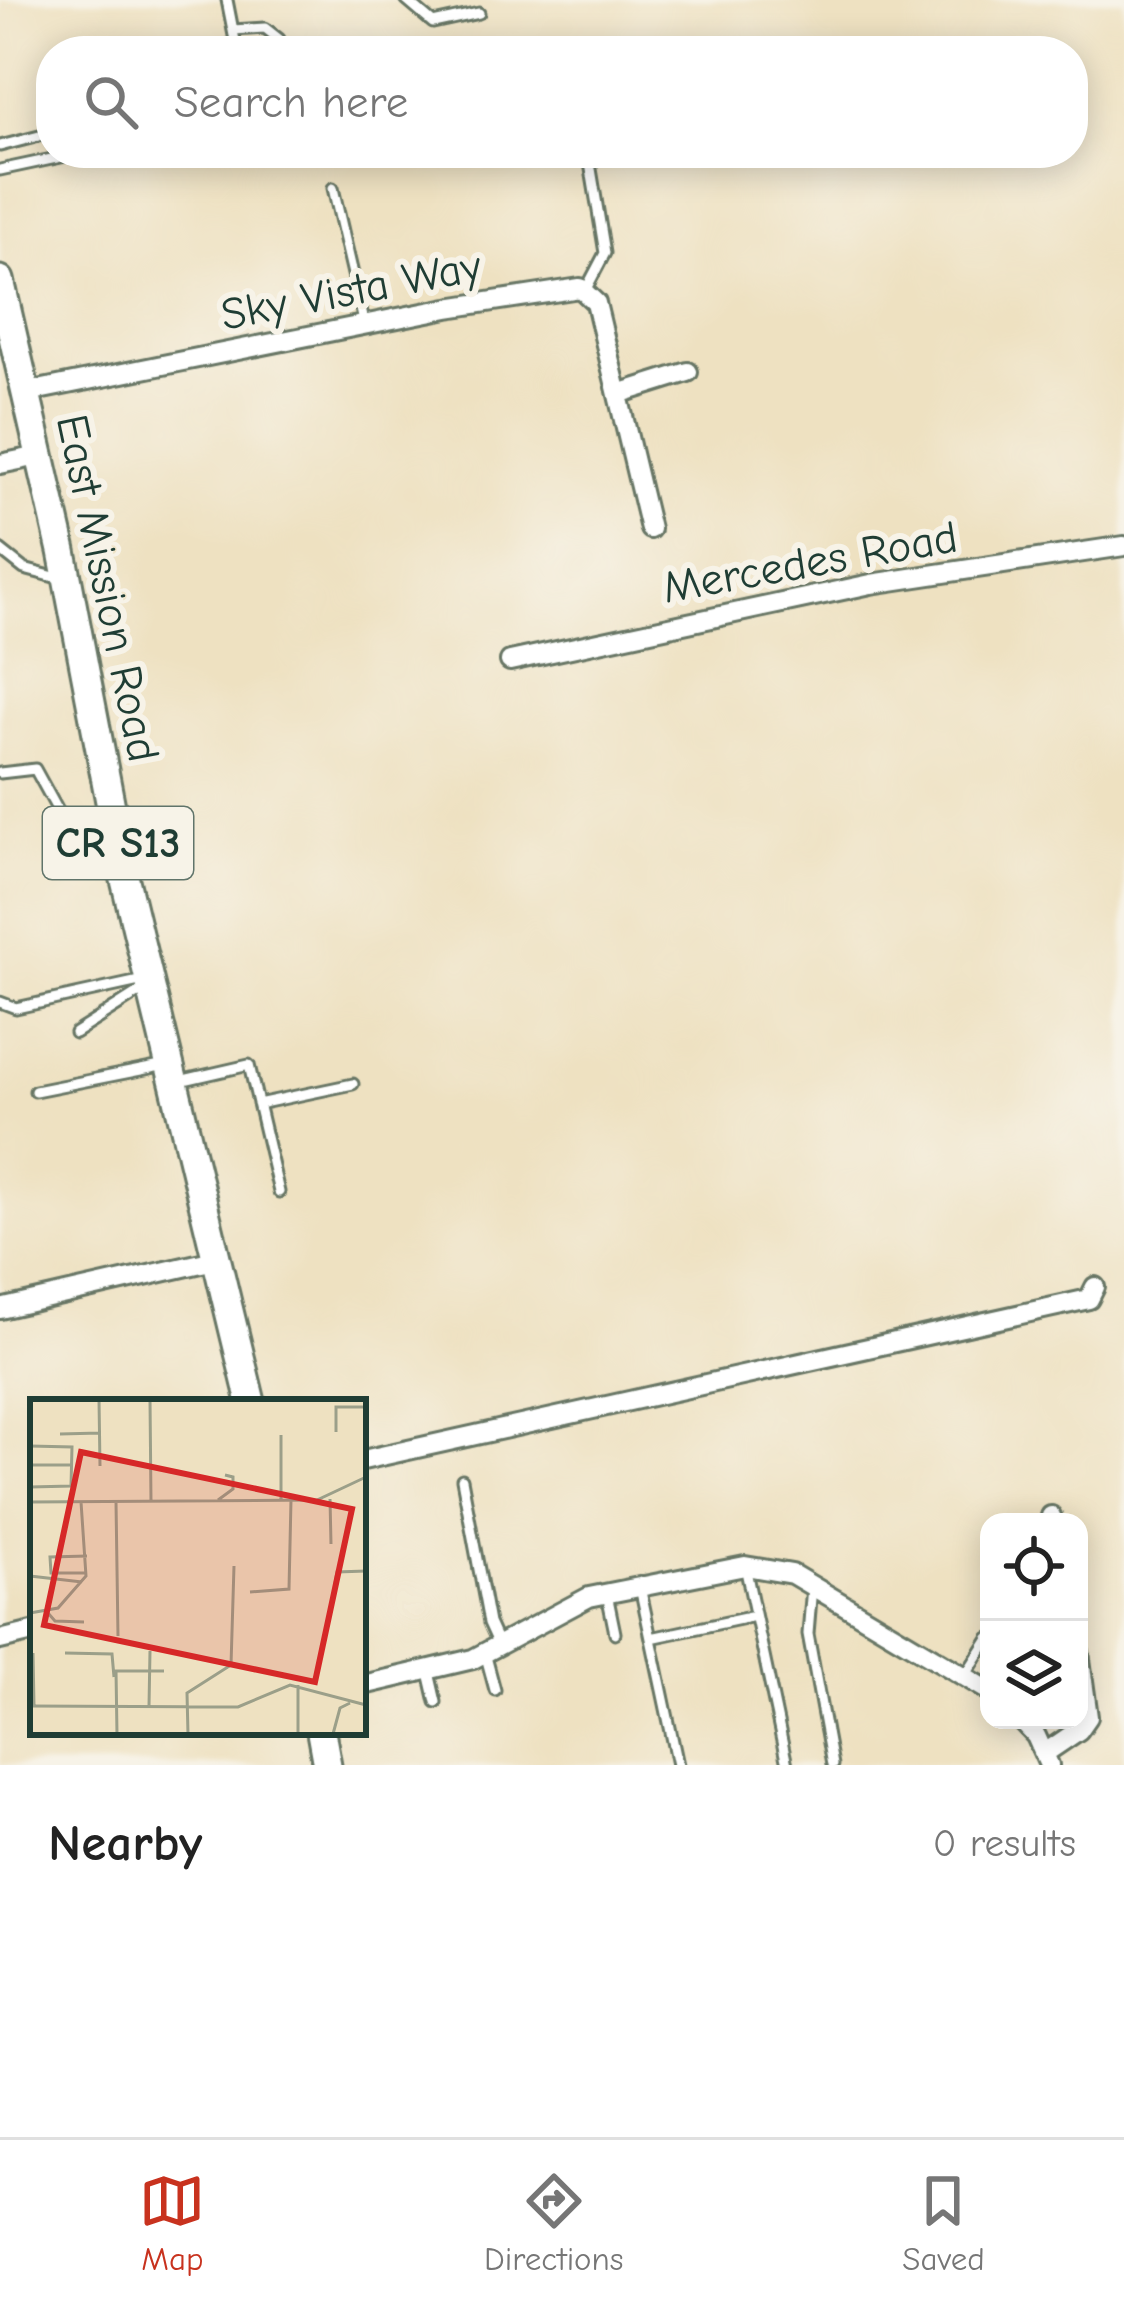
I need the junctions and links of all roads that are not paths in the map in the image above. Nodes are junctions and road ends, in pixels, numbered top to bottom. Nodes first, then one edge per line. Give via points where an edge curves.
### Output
1 (227, 0) edge
2 (406, 0) edge
3 (479, 13) dead end
4 (233, 30) junction
5 (234, 36) edge
6 (275, 36) edge
7 (36, 137) edge
8 (0, 146) edge
9 (36, 162) edge
10 (591, 168) edge
11 (0, 170) edge
12 (333, 188) dead end
13 (0, 280) edge
14 (585, 291) junction
15 (364, 326) junction
16 (688, 372) dead end
17 (23, 393) junction
18 (621, 393) junction
19 (39, 456) junction
20 (0, 464) edge
21 (650, 529) dead end
22 (1124, 546) edge
23 (0, 550) edge
24 (68, 580) junction
25 (510, 661) dead end
26 (0, 773) edge
27 (118, 845) junction
28 (150, 982) junction
29 (0, 1001) edge
30 (75, 1033) dead end
31 (173, 1073) junction
32 (353, 1084) dead end
33 (35, 1091) dead end
34 (258, 1104) junction
35 (278, 1192) dead end
36 (219, 1259) junction
37 (1095, 1287) dead end
38 (0, 1309) edge
39 (250, 1399) edge
40 (366, 1459) edge
41 (461, 1480) dead end
42 (746, 1566) junction
43 (812, 1586) junction
44 (640, 1587) junction
45 (607, 1594) junction
46 (755, 1616) junction
47 (30, 1633) edge
48 (615, 1633) dead end
49 (650, 1637) junction
50 (0, 1640) edge
51 (492, 1649) junction
52 (980, 1652) edge
53 (429, 1670) junction
54 (965, 1676) junction
55 (366, 1684) edge
56 (980, 1685) edge
57 (495, 1690) dead end
58 (436, 1702) dead end
59 (1027, 1729) edge
60 (1080, 1729) edge
61 (322, 1735) edge
62 (1047, 1759) edge
63 (327, 1765) edge
64 (678, 1765) edge
65 (787, 1765) edge
66 (832, 1765) edge

1 - 4 lane
2 - 3 lane via 433,22
4 - 5 lane
4 - 6 lane via 265,28
7 - 8 lane
9 - 11 lane
10 - 14 lane via 605,253
12 - 15 lane
13 - 17 main road, East Mission Road / CR S13
14 - 15 street, Sky Vista Way
14 - 18 street via 596,303
15 - 17 street, Sky Vista Way
16 - 18 street
17 - 19 main road, East Mission Road / CR S13
18 - 21 street
19 - 20 street
19 - 24 main road, East Mission Road / CR S13
22 - 25 street, Mercedes Road via 871,584
23 - 24 lane via 35,573
24 - 27 main road, East Mission Road / CR S13
26 - 27 lane via 35,769 74,840 84,848
27 - 28 main road, East Mission Road / CR S13
28 - 29 lane via 16,1008
28 - 30 lane
28 - 31 main road, East Mission Road / CR S13
31 - 33 lane
31 - 34 lane via 249,1065
31 - 36 main road, East Mission Road / CR S13
32 - 34 lane
34 - 35 lane
36 - 38 street
36 - 39 main road, East Mission Road / CR S13
37 - 40 street via 1089,1299
41 - 51 lane
42 - 43 street
42 - 44 street
42 - 46 lane
43 - 54 street
43 - 66 lane via 808,1634
44 - 45 street
44 - 49 lane
45 - 48 lane
45 - 51 street
46 - 49 lane
46 - 65 lane
47 - 50 street
49 - 64 lane
51 - 53 street
51 - 57 lane
52 - 54 lane
53 - 55 street
53 - 58 lane
54 - 56 street
59 - 62 street
60 - 62 street
61 - 63 main road

